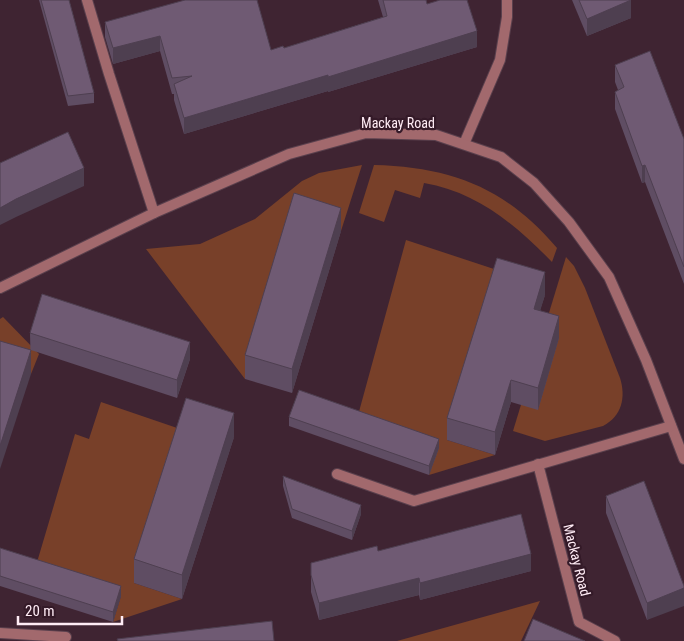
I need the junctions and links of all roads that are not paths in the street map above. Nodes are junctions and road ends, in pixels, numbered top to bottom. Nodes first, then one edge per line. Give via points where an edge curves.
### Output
1 (87, 0) edge
2 (506, 0) edge
3 (464, 144) junction
4 (154, 213) junction
5 (0, 288) edge
6 (672, 426) junction
7 (684, 459) edge
8 (538, 464) junction
9 (337, 474) dead end
10 (0, 633) edge
11 (66, 637) dead end
12 (615, 641) edge

1 - 4 street
2 - 3 street via 507,17 500,60
3 - 4 street, Mackay Road via 436,135 366,133 289,154
3 - 6 street, Mackay Road via 501,157 534,183 569,222 609,277
4 - 5 street, Mackay Road
6 - 7 street, Mackay Road
6 - 8 street
8 - 9 street via 414,501
8 - 12 street, Mackay Road via 579,622
10 - 11 street

